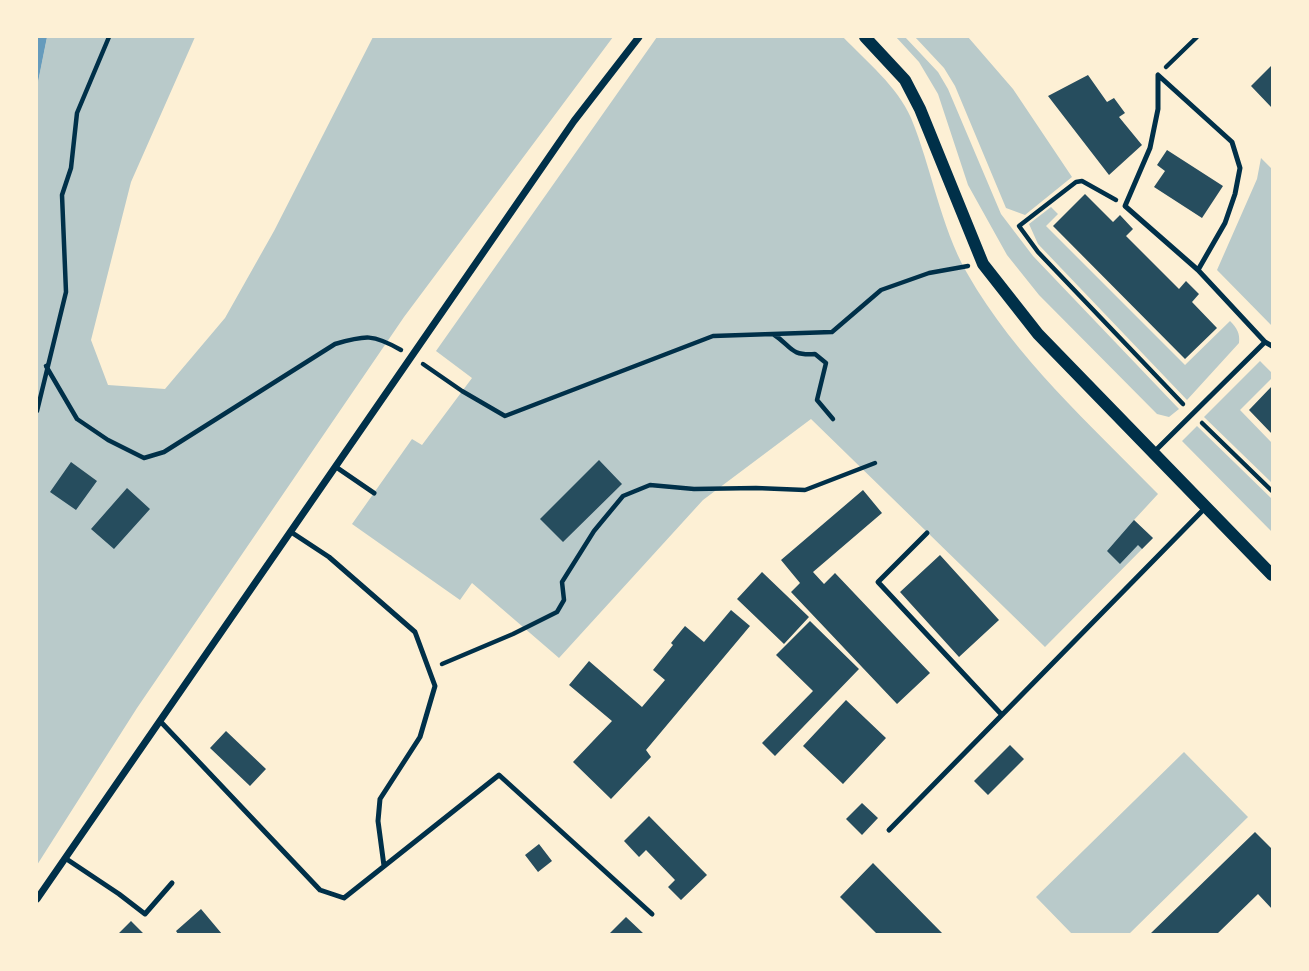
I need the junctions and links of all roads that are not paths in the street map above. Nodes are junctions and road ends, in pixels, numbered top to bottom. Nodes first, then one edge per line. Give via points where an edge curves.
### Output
1 (639, 37) edge
2 (865, 37) edge
3 (1198, 270) junction
4 (1265, 342) junction
5 (1272, 346) edge
6 (1154, 452) junction
7 (336, 467) junction
8 (374, 493) dead end
9 (1206, 507) junction
10 (291, 532) junction
11 (927, 533) dead end
12 (1272, 575) edge
13 (1002, 715) junction
14 (160, 722) junction
15 (889, 830) dead end
16 (65, 858) junction
17 (384, 866) junction
18 (172, 883) dead end
19 (37, 899) edge
20 (652, 914) dead end

1 - 7 street via 574,121
2 - 6 street via 905,80 983,264 1038,334
3 - 3 lane via 1225,223 1240,168 1232,142 1158,75 1153,139 1125,206
3 - 4 lane
4 - 5 lane
4 - 6 lane
6 - 9 street
7 - 8 lane
7 - 10 street
9 - 12 street
9 - 13 lane
10 - 14 street
10 - 17 lane via 329,557 415,632 435,686 420,737 380,799
11 - 13 lane via 877,582
13 - 15 lane
14 - 16 street
14 - 17 lane via 320,890 344,898
16 - 18 lane via 145,914
16 - 19 street
17 - 20 lane via 499,775

